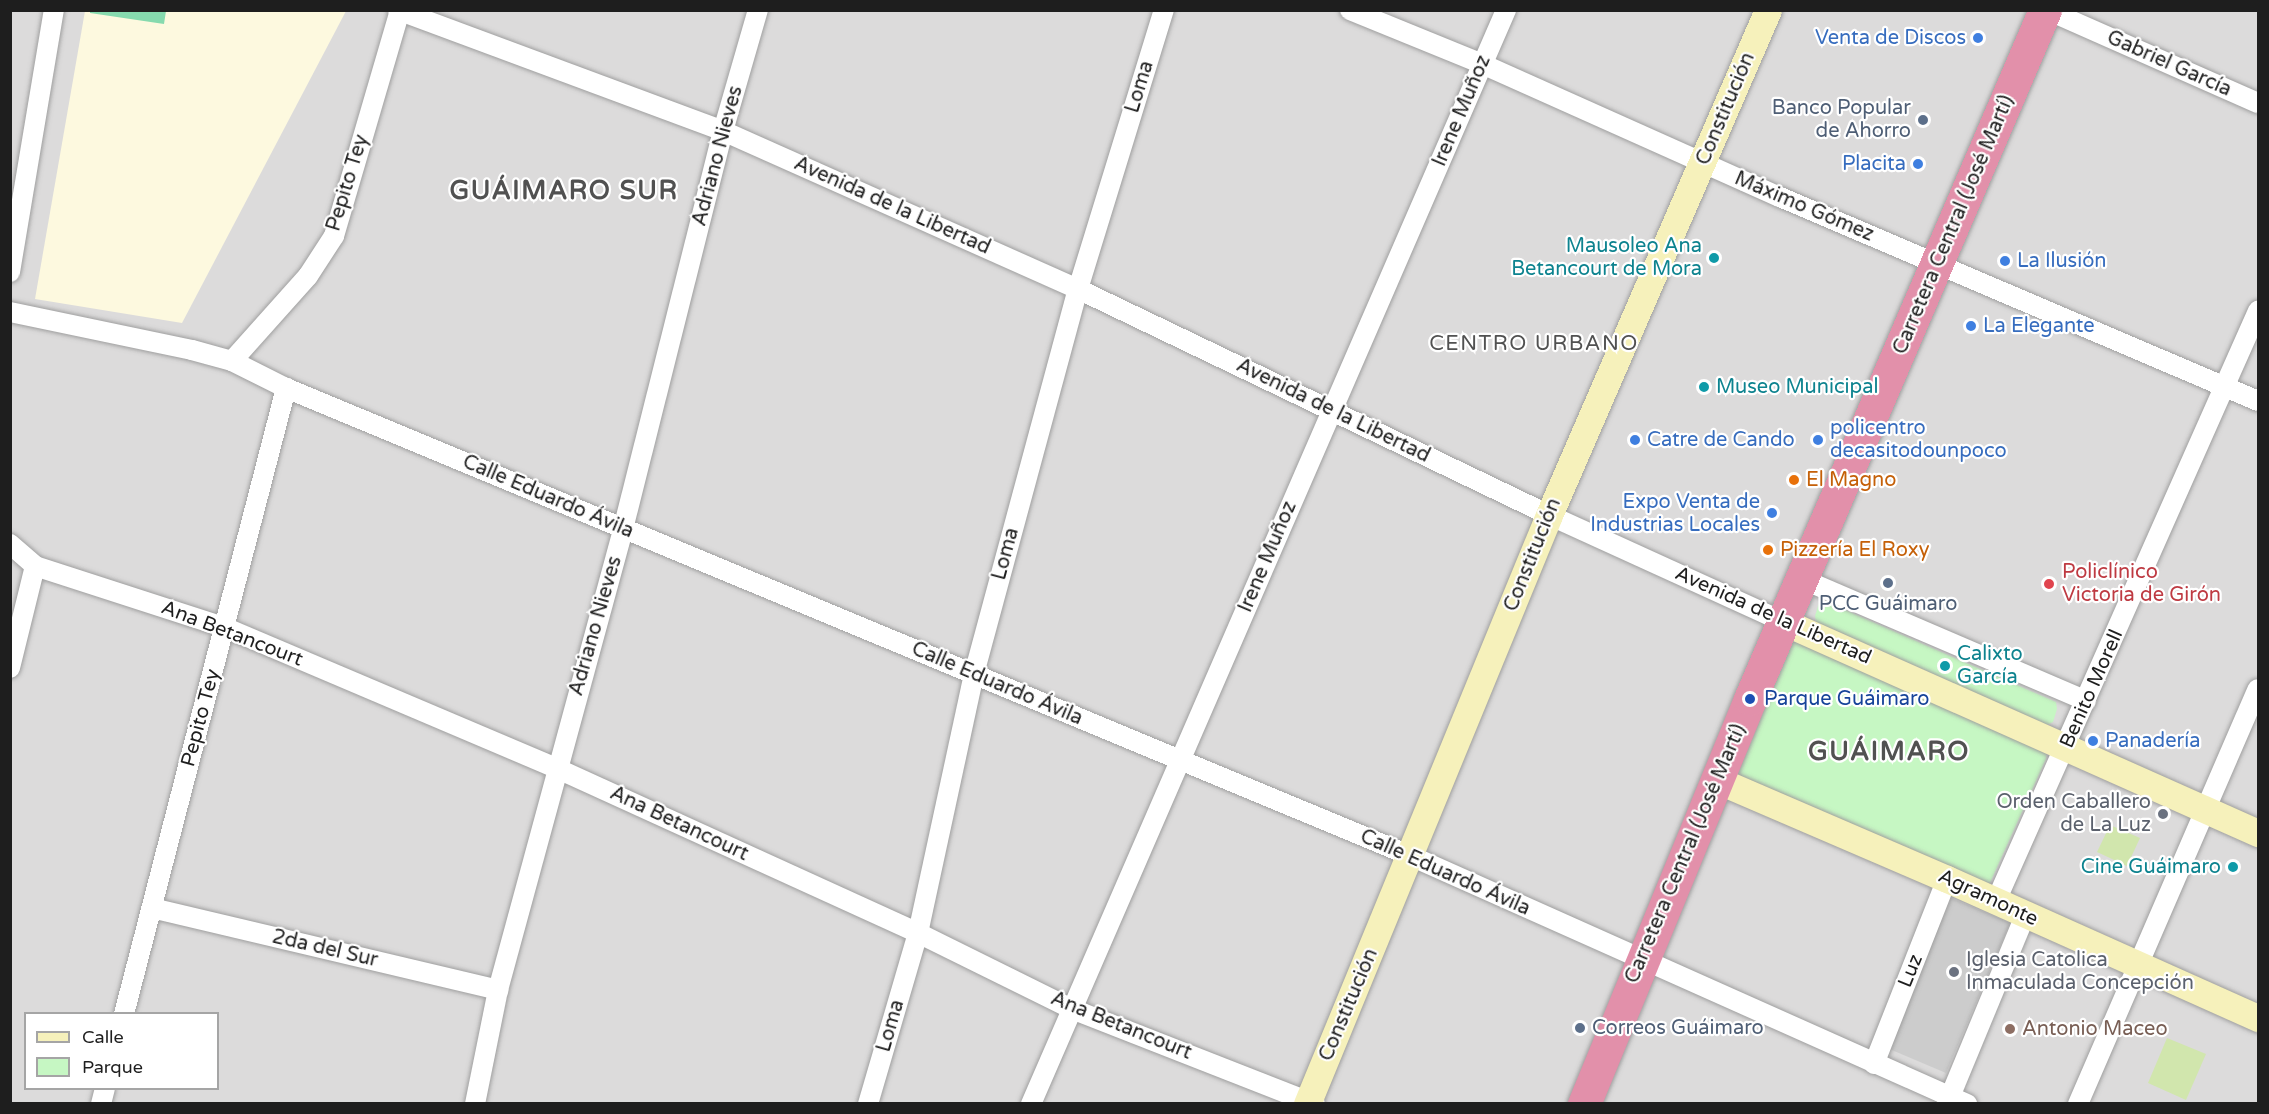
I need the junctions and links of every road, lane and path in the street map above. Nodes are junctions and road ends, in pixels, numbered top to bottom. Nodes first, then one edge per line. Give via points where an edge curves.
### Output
1 (54, 10) edge
2 (758, 10) edge
3 (1164, 10) edge
4 (1350, 10) edge
5 (1506, 10) edge
6 (1768, 10) edge
7 (2046, 10) edge
8 (399, 11) edge
9 (1482, 64) junction
10 (2259, 104) edge
11 (723, 131) junction
12 (1704, 164) junction
13 (1937, 264) junction
14 (10, 272) edge
15 (1078, 289) junction
16 (2259, 311) edge
17 (10, 312) edge
18 (232, 361) junction
19 (2225, 387) junction
20 (286, 388) junction
21 (2259, 401) edge
22 (1332, 411) junction
23 (1549, 515) junction
24 (623, 529) junction
25 (10, 544) edge
26 (35, 566) junction
27 (1802, 579) junction
28 (1784, 622) junction
29 (224, 627) junction
30 (10, 668) edge
31 (974, 674) junction
32 (2259, 689) edge
33 (2086, 701) junction
34 (2066, 746) junction
35 (1180, 760) junction
36 (556, 768) junction
37 (1717, 780) junction
38 (2206, 810) junction
39 (2259, 833) edge
40 (1411, 856) junction
41 (1947, 879) junction
42 (1996, 901) junction
43 (152, 908) junction
44 (2025, 915) junction
45 (918, 933) junction
46 (1641, 961) junction
47 (2139, 965) junction
48 (498, 990) junction
49 (1072, 1009) junction
50 (125, 1012) edge
51 (2259, 1018) edge
52 (1874, 1064) junction
53 (1955, 1101) edge
54 (1310, 1102) edge
55 (475, 1104) edge
56 (868, 1104) edge
57 (1031, 1104) edge
58 (1584, 1104) edge
59 (2078, 1104) edge

1 - 14 street
2 - 11 street, Adriano Nieves
3 - 15 street, Loma
4 - 9 street, Máximo Gómez
5 - 9 street, Irene Muñoz
6 - 12 street, Constitución
7 - 10 street, Gabriel García
7 - 13 highway, Carretera Central (José Martí)
8 - 11 street, Avenida de la Libertad
8 - 18 street, Pepito Tey via 334,236 308,276
9 - 12 street, Máximo Gómez
9 - 22 street, Irene Muñoz
11 - 15 street, Avenida de la Libertad
11 - 24 street, Adriano Nieves
12 - 13 street, Máximo Gómez
12 - 23 street, Constitución
13 - 19 street, Máximo Gómez
13 - 27 highway, Carretera Central (José Martí)
15 - 22 street, Avenida de la Libertad
15 - 31 street, Loma
16 - 19 street, Benito Morell
17 - 18 street, Calle Eduardo Ávila
18 - 20 street, Calle Eduardo Ávila
19 - 21 street, Máximo Gómez
19 - 33 street, Benito Morell
20 - 24 street, Calle Eduardo Ávila
20 - 29 street, Pepito Tey
22 - 23 street, Avenida de la Libertad
22 - 35 street, Irene Muñoz
23 - 28 street, Avenida de la Libertad
23 - 40 street, Constitución
24 - 31 street, Calle Eduardo Ávila
24 - 36 street, Adriano Nieves
25 - 26 street
26 - 29 street, Ana Betancourt
26 - 30 street
27 - 28 highway, Carretera Central (José Martí)
27 - 33 street
28 - 34 street, Avenida de la Libertad
28 - 37 highway, Carretera Central (José Martí)
29 - 36 street, Ana Betancourt
29 - 43 street, Pepito Tey
31 - 35 street, Calle Eduardo Ávila
31 - 45 street, Loma
32 - 38 street
33 - 34 street, Benito Morell
34 - 38 street, Avenida de la Libertad
34 - 42 street, Benito Morell
35 - 40 street, Calle Eduardo Ávila
35 - 49 street, Irene Muñoz
36 - 45 street, Ana Betancourt
36 - 48 street, Adriano Nieves
37 - 41 street, Agramonte
37 - 46 highway, Carretera Central (José Martí)
38 - 39 street, Avenida de la Libertad
38 - 47 street
40 - 46 street, Calle Eduardo Ávila
40 - 54 street, Constitución
41 - 42 street, Agramonte
41 - 52 street, Luz
42 - 44 street, Agramonte
43 - 48 street, 2da del Sur
43 - 50 street, Pepito Tey
44 - 47 street, Agramonte
44 - 53 street
45 - 49 street, Ana Betancourt
45 - 56 street, Loma
46 - 52 street, Calle Eduardo Ávila
46 - 58 highway, Carretera Central (José Martí)
47 - 51 street, Agramonte
47 - 59 street
48 - 55 street, Adriano Nieves
49 - 54 street, Ana Betancourt
49 - 57 street, Irene Muñoz
52 - 53 street, Calle Eduardo Ávila

